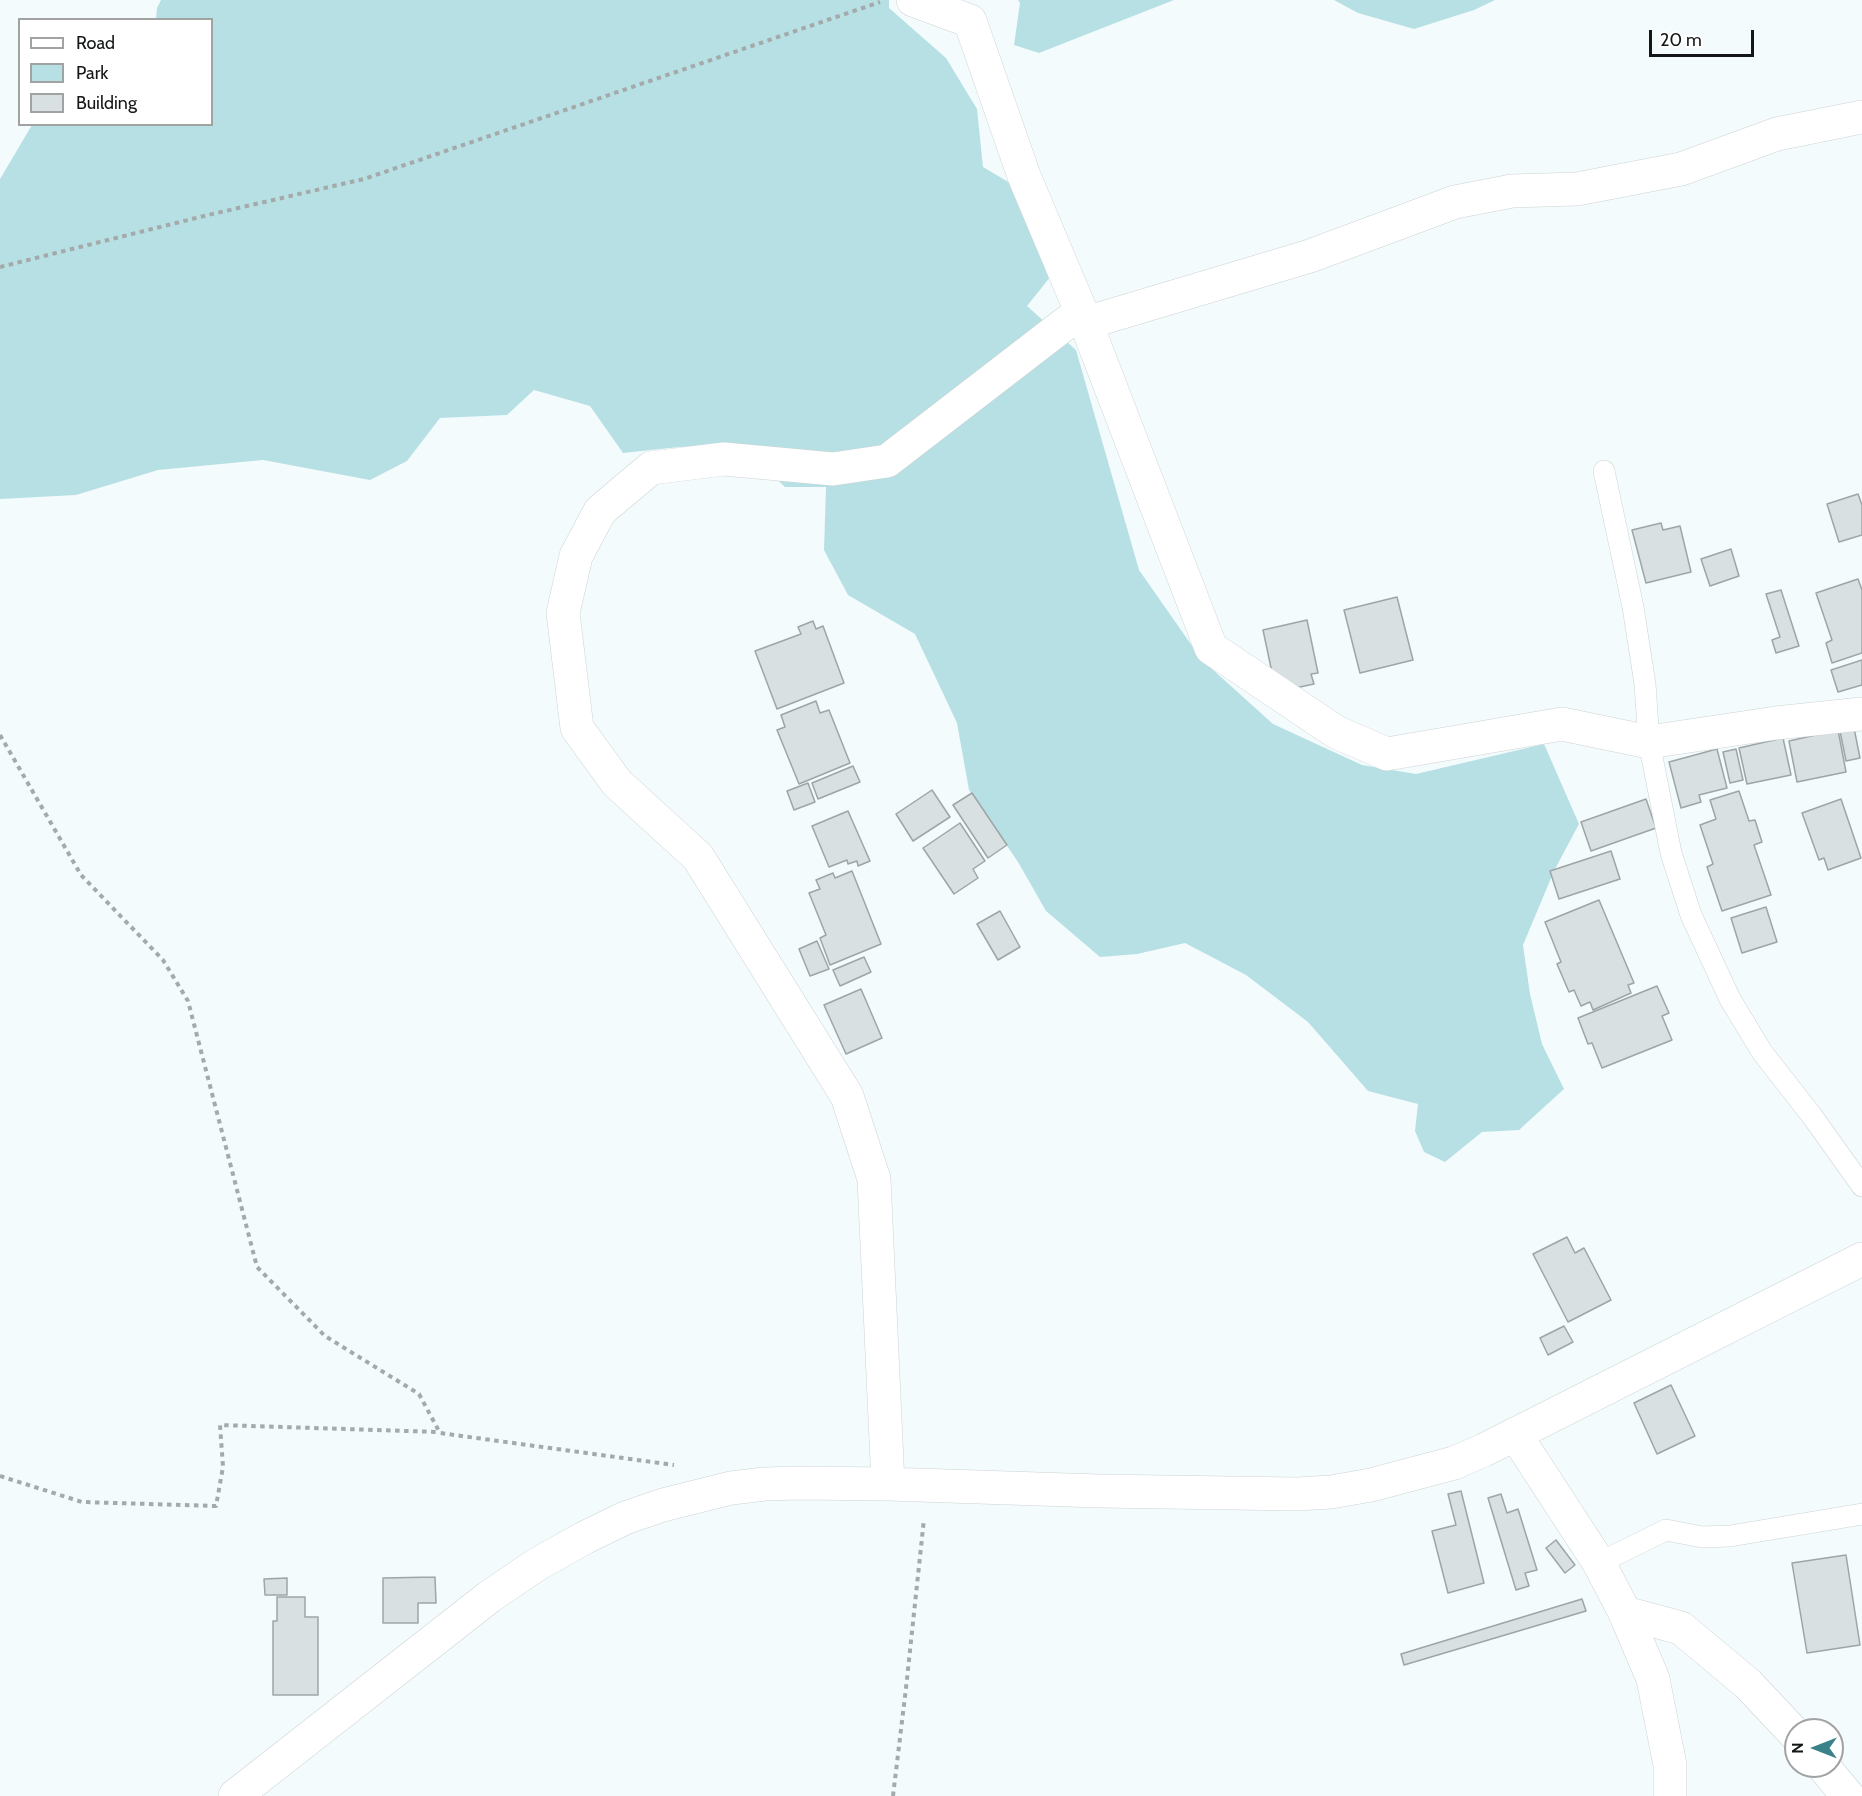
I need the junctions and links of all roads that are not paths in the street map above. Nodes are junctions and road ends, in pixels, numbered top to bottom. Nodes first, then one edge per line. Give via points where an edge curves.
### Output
1 (913, 0) edge
2 (1862, 117) edge
3 (1086, 323) junction
4 (1604, 471) dead end
5 (1862, 714) edge
6 (1649, 742) junction
7 (1862, 1186) edge
8 (1862, 1258) edge
9 (1515, 1434) junction
10 (888, 1484) junction
11 (1862, 1514) edge
12 (1599, 1563) junction
13 (1625, 1613) junction
14 (1784, 1722) edge
15 (1834, 1778) edge
16 (235, 1796) edge
17 (1670, 1796) edge
18 (1848, 1796) edge

1 - 3 street via 970,21 1024,176
2 - 3 street via 1777,134 1681,168 1577,189 1512,191 1455,202 1310,256
3 - 6 street via 1211,648 1336,732 1387,754 1562,724
3 - 10 street via 1071,320 886,461 833,469 724,459 651,468 600,511 576,556 563,613 577,728 617,783 698,857 847,1096 874,1179
4 - 6 lane via 1634,607
5 - 6 street
6 - 7 lane via 1671,853 1691,915 1717,972 1762,1052
8 - 9 street
9 - 10 street via 1454,1462 1331,1492
9 - 12 street
10 - 16 street via 765,1484 731,1488 625,1518 536,1565 489,1597
11 - 12 lane via 1730,1536 1702,1537 1666,1530
12 - 13 street
13 - 14 street via 1681,1628 1748,1684
13 - 17 street via 1653,1679 1670,1765
15 - 18 street

